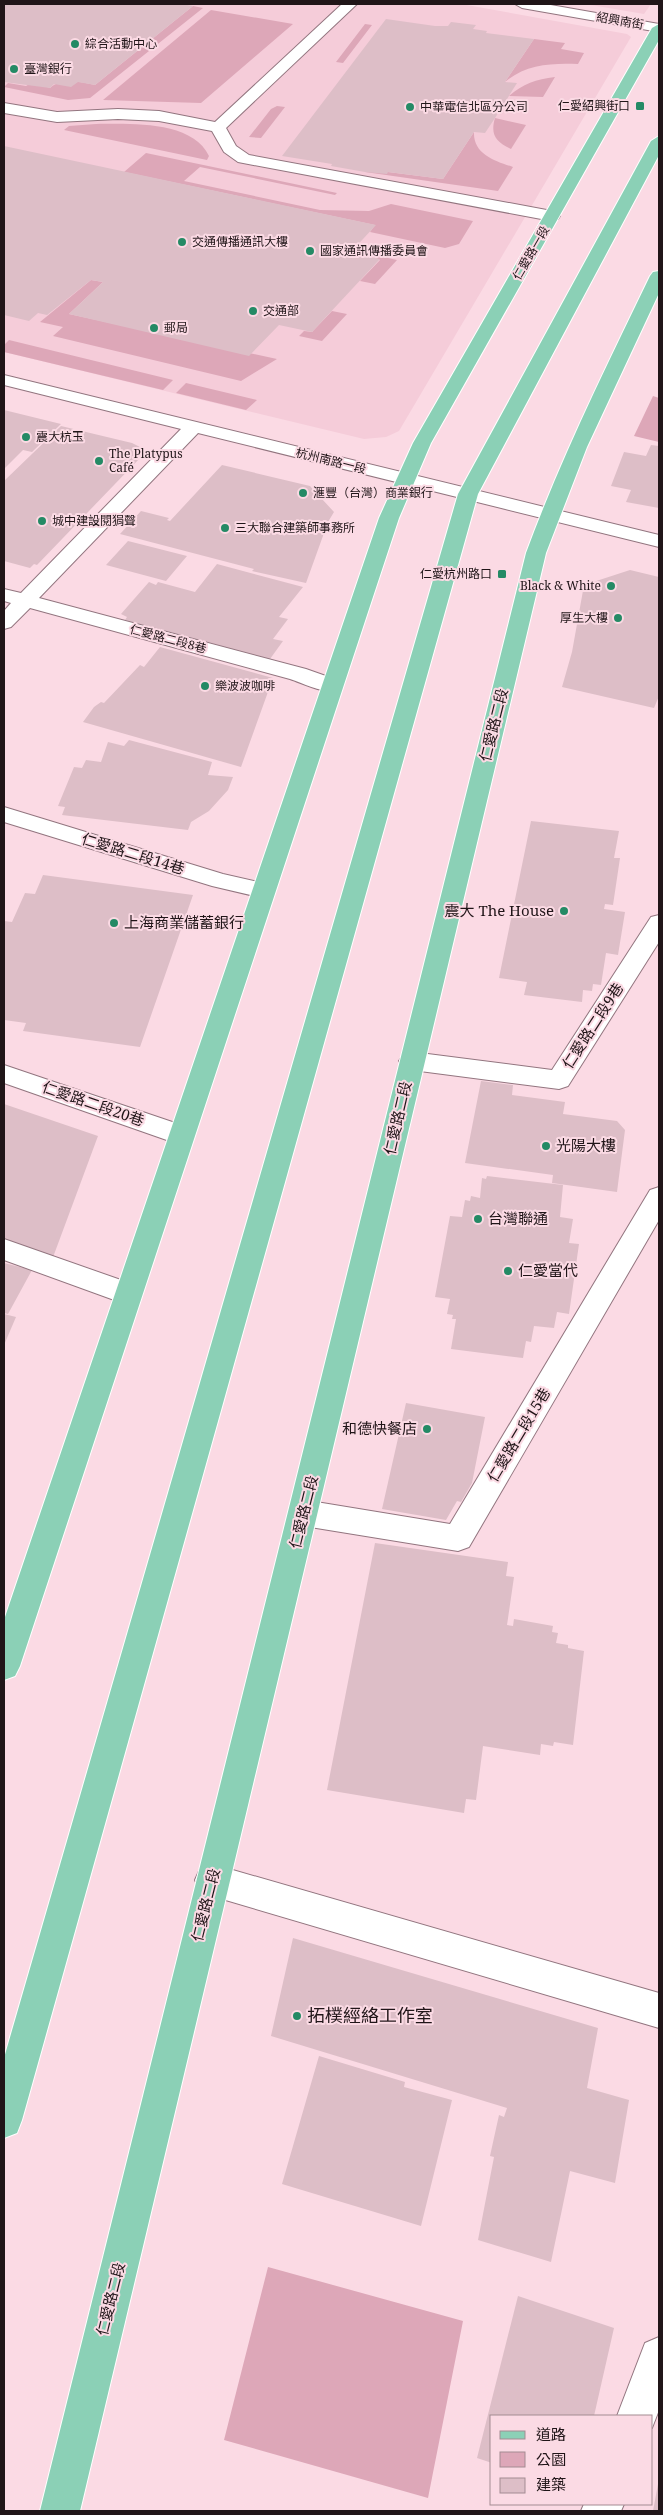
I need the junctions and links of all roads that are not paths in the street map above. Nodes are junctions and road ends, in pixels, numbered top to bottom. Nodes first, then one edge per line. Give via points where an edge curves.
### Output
1 (350, 4) edge
2 (522, 4) edge
3 (659, 28) edge
4 (4, 108) edge
5 (218, 127) junction
6 (659, 141) edge
7 (552, 216) junction
8 (659, 276) edge
9 (655, 296) edge
10 (4, 380) edge
11 (194, 426) junction
12 (404, 479) junction
13 (468, 494) junction
14 (550, 514) junction
15 (659, 541) edge
16 (4, 595) edge
17 (25, 601) junction
18 (4, 623) edge
19 (332, 686) junction
20 (4, 814) edge
21 (263, 890) junction
22 (659, 923) edge
23 (412, 1061) junction
24 (4, 1074) edge
25 (181, 1135) junction
26 (659, 1197) edge
27 (4, 1249) edge
28 (128, 1294) junction
29 (304, 1513) junction
30 (4, 1666) edge
31 (212, 1880) junction
32 (659, 2011) edge
33 (4, 2120) edge
34 (659, 2357) edge
35 (637, 2415) edge
36 (60, 2511) edge

1 - 5 street
2 - 3 street, 紹興南街
3 - 7 main road, 仁愛路一段
4 - 5 street via 57,117 159,116
5 - 7 street via 230,149 244,159
6 - 13 main road
7 - 12 main road, 仁愛路一段
8 - 9 main road
9 - 14 main road via 586,428
10 - 11 street, 杭州南路一段
11 - 12 street, 杭州南路一段
11 - 17 street
12 - 13 street, 杭州南路一段
12 - 19 main road
13 - 14 street, 杭州南路一段
13 - 33 main road
14 - 15 street, 杭州南路一段
14 - 23 main road, 仁愛路二段 via 536,552
16 - 17 street, 仁愛路二段8巷
17 - 18 street
17 - 19 street, 仁愛路二段8巷
19 - 21 main road
20 - 21 street, 仁愛路二段14巷 via 220,881
21 - 25 main road
22 - 23 street, 仁愛路二段9巷 via 558,1080
23 - 29 main road, 仁愛路二段
24 - 25 street, 仁愛路二段20巷
25 - 28 main road
26 - 29 street, 仁愛路二段15巷 via 458,1538
27 - 28 street
28 - 30 main road
29 - 31 main road, 仁愛路二段
31 - 32 street
31 - 36 main road, 仁愛路二段
34 - 35 street

